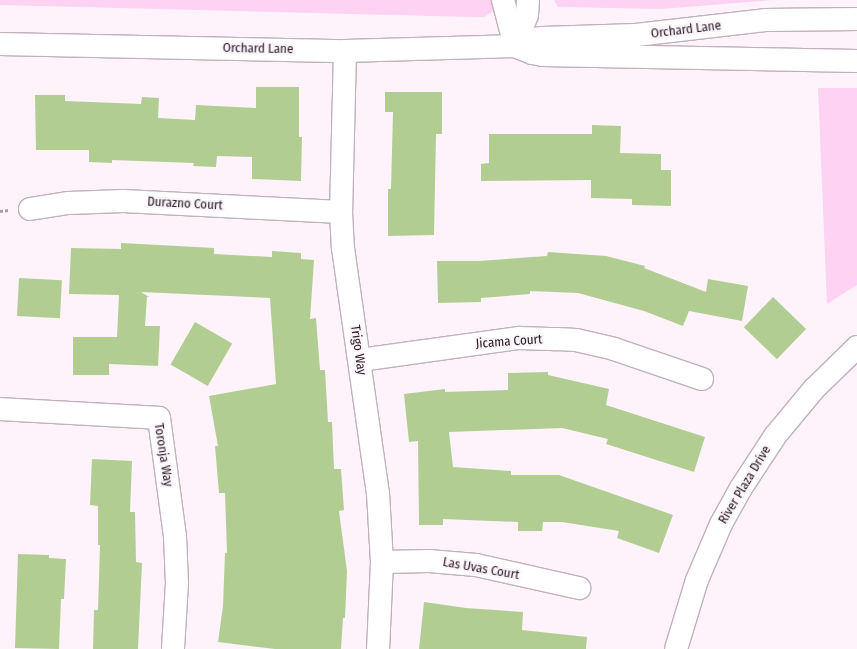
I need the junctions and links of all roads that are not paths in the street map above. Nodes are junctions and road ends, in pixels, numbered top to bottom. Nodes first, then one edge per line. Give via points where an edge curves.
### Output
1 (504, 0) edge
2 (528, 0) edge
3 (857, 19) edge
4 (0, 44) edge
5 (515, 46) junction
6 (345, 51) junction
7 (857, 61) edge
8 (30, 209) dead end
9 (341, 212) junction
10 (857, 347) edge
11 (360, 360) junction
12 (702, 379) dead end
13 (0, 409) edge
14 (382, 562) junction
15 (579, 588) dead end
16 (173, 649) edge
17 (378, 649) edge
18 (676, 649) edge

1 - 5 street
2 - 5 street via 527,15
3 - 5 street, Orchard Lane via 765,20 636,36 532,39
4 - 6 street, Orchard Lane
5 - 6 street, Orchard Lane
5 - 7 street, Orchard Lane via 532,53 543,54
6 - 9 street, Trigo Way
8 - 9 street, Durazno Court via 69,202 123,201
9 - 11 street, Trigo Way via 343,248
10 - 18 street, River Plaza Drive via 814,389 775,436 741,488 721,524 697,580
11 - 12 street, Jicama Court via 519,338 576,340 614,349
11 - 14 street, Trigo Way via 378,493
13 - 16 street, Toronja Way via 159,418 175,536 177,583
14 - 15 street, Las Uvas Court via 430,561 476,565
14 - 17 street, Trigo Way

